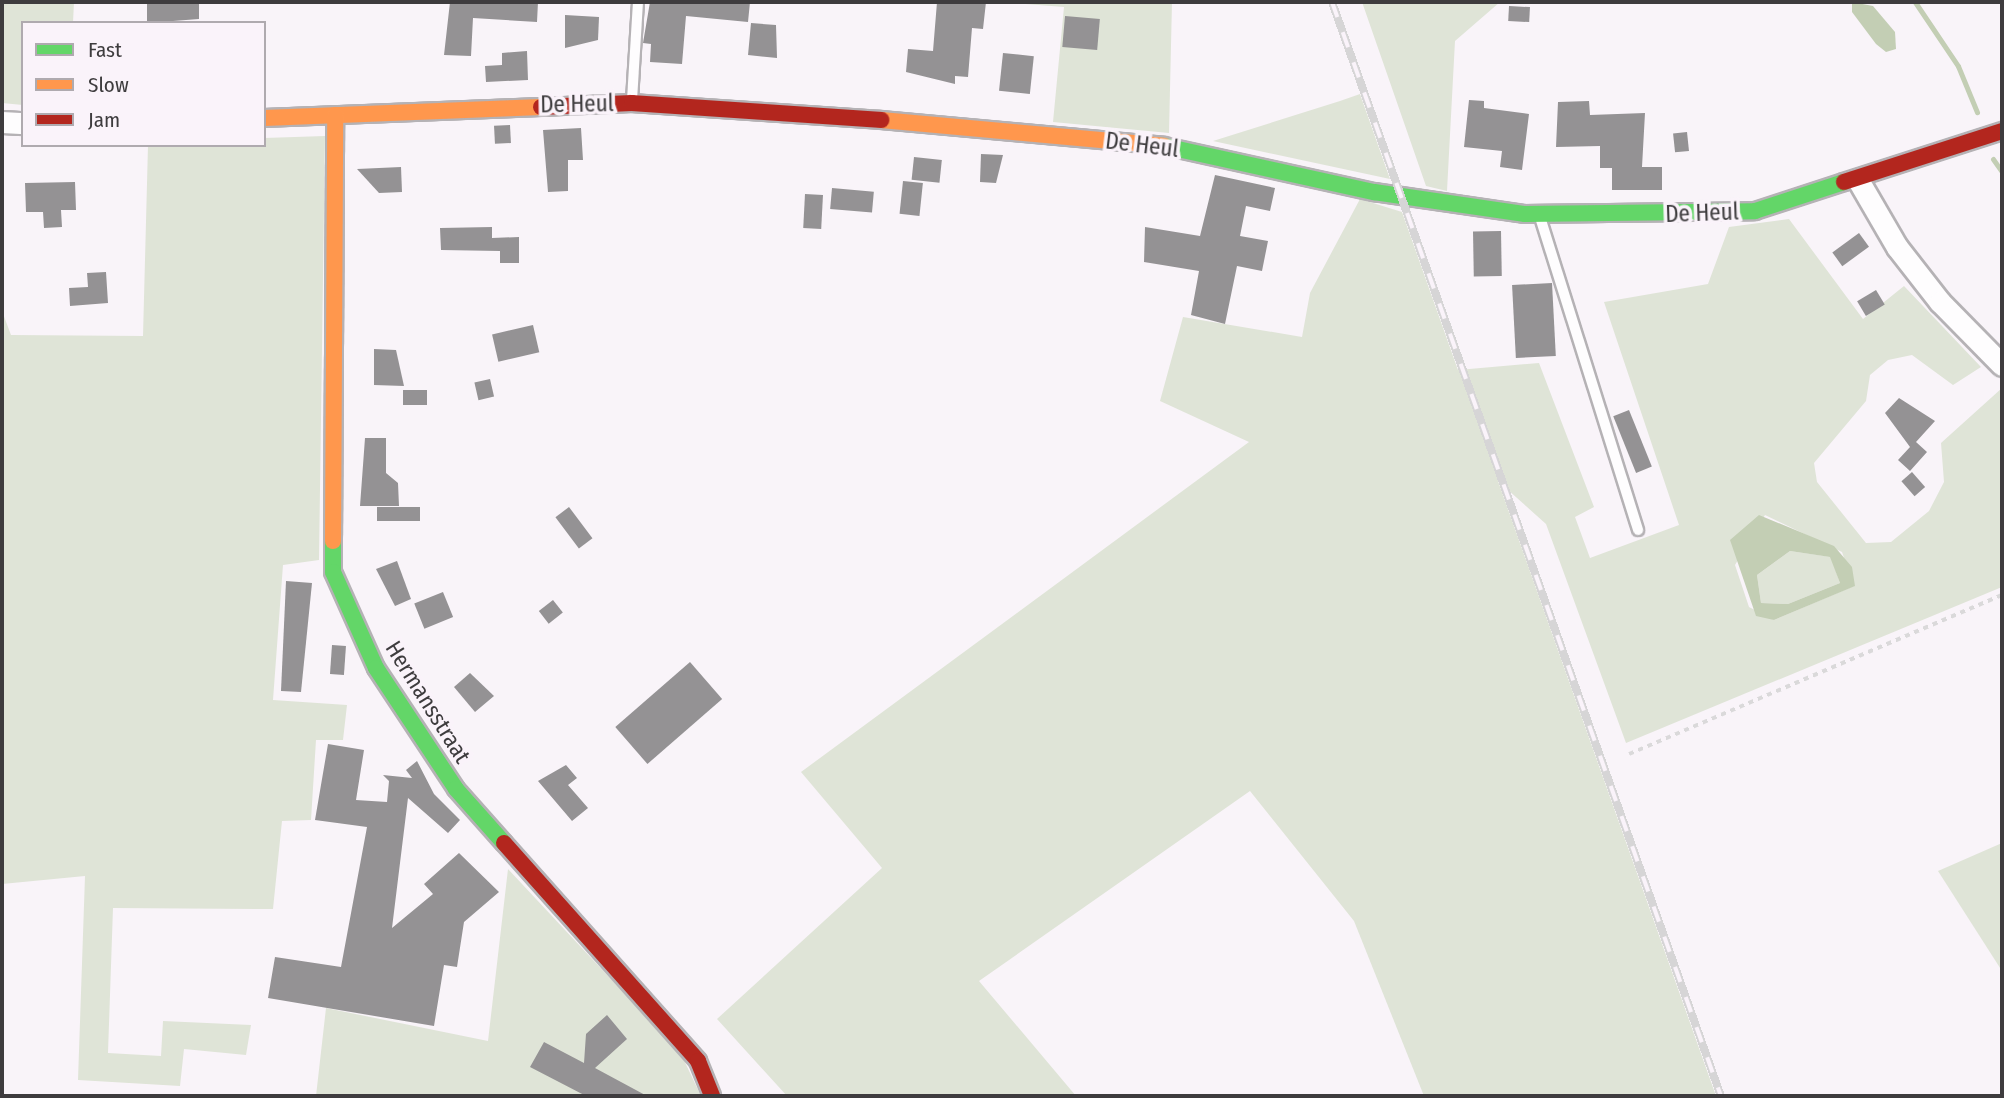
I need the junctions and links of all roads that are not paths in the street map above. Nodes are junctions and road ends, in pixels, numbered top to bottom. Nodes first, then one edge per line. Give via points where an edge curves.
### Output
1 (638, 2) edge
2 (632, 103) junction
3 (335, 116) junction
4 (266, 118) edge
5 (2, 122) edge
6 (21, 123) edge
7 (2002, 131) edge
8 (1858, 180) junction
9 (1539, 214) junction
10 (2002, 365) edge
11 (1639, 530) dead end
12 (712, 1096) edge

1 - 2 lane
2 - 3 street, De Heul
2 - 9 street, De Heul via 1173,147 1374,192
3 - 4 street, De Heul
3 - 12 street, Hermansstraat via 333,572 376,668 456,789 698,1060
5 - 6 street
7 - 8 street, De Heul
8 - 9 street, De Heul via 1755,211
8 - 10 street via 1897,247 1940,302
9 - 11 lane

